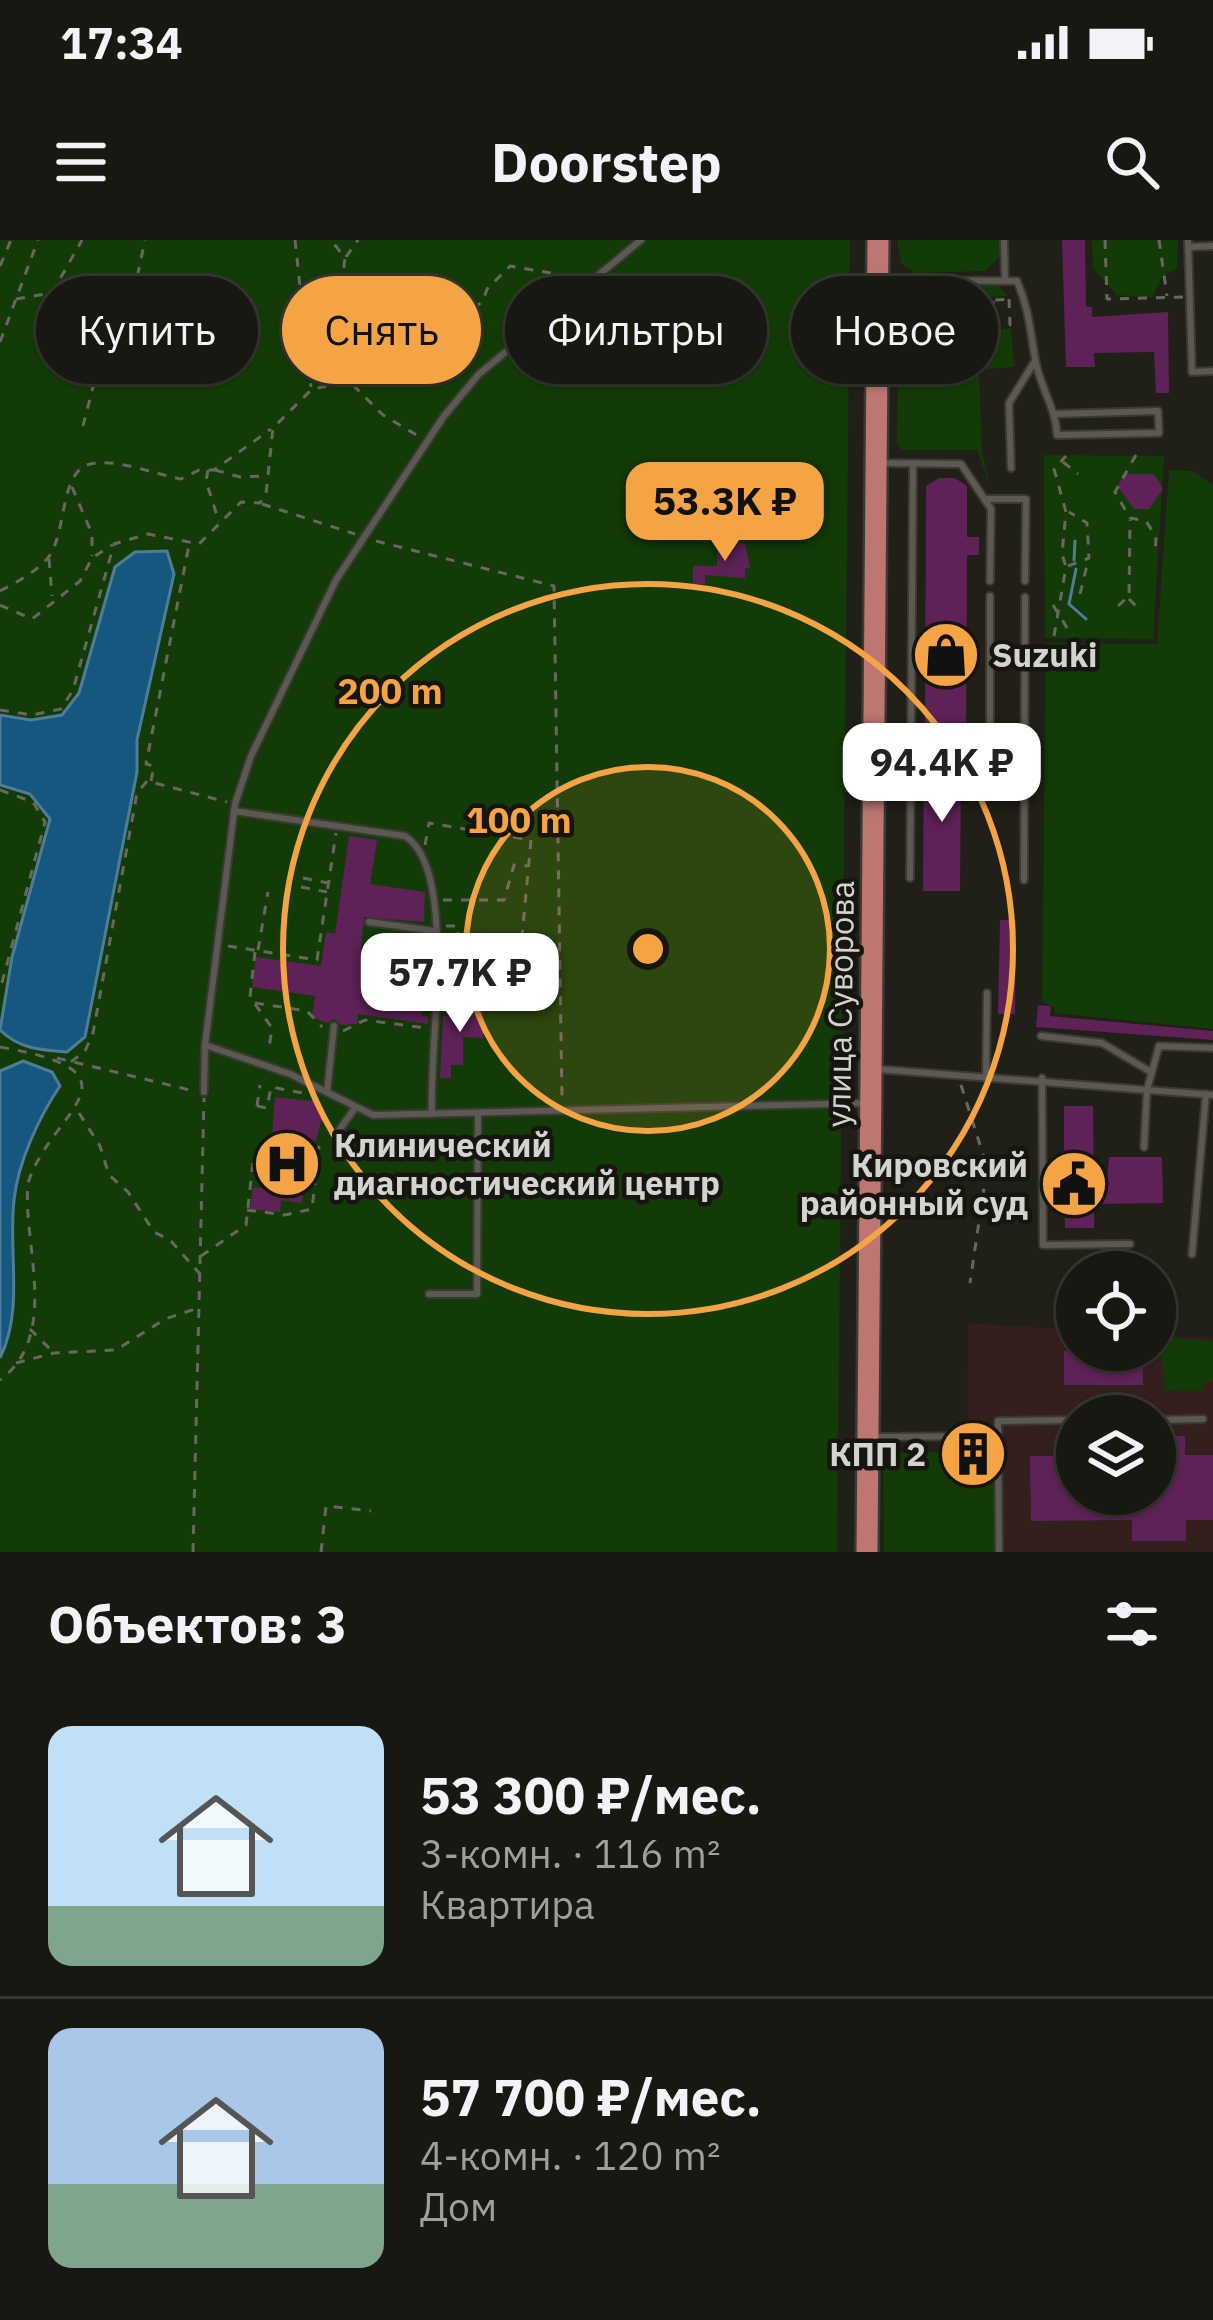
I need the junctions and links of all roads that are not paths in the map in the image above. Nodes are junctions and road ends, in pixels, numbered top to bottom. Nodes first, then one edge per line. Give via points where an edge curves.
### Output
1 (641, 240) edge
2 (878, 240) edge
3 (1004, 240) edge
4 (1188, 244) edge
5 (1213, 246) edge
6 (878, 276) edge
7 (998, 281) edge
8 (1005, 281) junction
9 (1035, 361) junction
10 (1213, 371) edge
11 (878, 384) edge
12 (1056, 413) junction
13 (878, 464) junction
14 (913, 464) junction
15 (1011, 468) dead end
16 (984, 499) junction
17 (990, 581) dead end
18 (1025, 581) dead end
19 (990, 596) dead end
20 (1025, 597) dead end
21 (876, 738) junction
22 (911, 738) junction
23 (990, 739) junction
24 (1024, 739) junction
25 (235, 807) junction
26 (910, 878) dead end
27 (1024, 880) dead end
28 (369, 922) dead end
29 (435, 928) junction
30 (987, 993) dead end
31 (334, 1028) road end
32 (1041, 1036) dead end
33 (205, 1045) junction
34 (1213, 1048) edge
35 (872, 1069) junction
36 (1151, 1072) junction
37 (986, 1075) junction
38 (1042, 1078) junction
39 (1148, 1090) junction
40 (204, 1093) road end
41 (1209, 1095) edge
42 (325, 1096) junction
43 (872, 1102) junction
44 (355, 1108) junction
45 (432, 1114) junction
46 (478, 1114) junction
47 (337, 1132) dead end
48 (1144, 1147) dead end
49 (1130, 1244) dead end
50 (1192, 1254) dead end
51 (430, 1294) dead end
52 (1203, 1419) dead end
53 (1056, 1420) edge
54 (1176, 1420) edge
55 (998, 1436) junction
56 (866, 1437) junction
57 (867, 1552) edge
58 (999, 1552) edge

1 - 25 lane via 479,374 428,440 365,538 251,756
2 - 6 main road, улица Суворова
3 - 8 lane
4 - 5 lane
4 - 10 lane via 1192,372
7 - 8 lane
8 - 9 lane via 1017,281 1032,316
9 - 12 lane
9 - 15 lane via 1009,403
11 - 13 main road, улица Суворова
12 - 12 lane via 1158,411 1159,433 1057,435
13 - 14 lane
13 - 21 main road, улица Суворова
14 - 16 lane via 961,464
14 - 22 lane
16 - 17 lane via 991,509
16 - 18 lane via 1026,499
19 - 23 lane
20 - 24 lane
21 - 22 lane
21 - 35 main road, улица Суворова
22 - 23 lane
22 - 26 lane
23 - 24 lane
24 - 27 lane
25 - 29 lane via 405,836 424,853
25 - 33 lane
28 - 29 lane
29 - 45 lane
30 - 37 lane
31 - 42 lane
32 - 36 lane via 1102,1043
33 - 40 lane
33 - 42 lane
34 - 36 lane via 1159,1046
35 - 37 lane
35 - 43 main road, улица Суворова
36 - 39 lane
37 - 38 lane
38 - 39 lane
38 - 49 lane via 1043,1245
39 - 41 lane
39 - 48 lane
41 - 50 lane
42 - 44 lane
43 - 46 lane
43 - 56 main road, улица Суворова
44 - 45 lane
44 - 47 lane
45 - 46 lane
46 - 51 lane via 477,1294
52 - 54 lane
53 - 55 lane via 998,1421
55 - 56 lane
55 - 58 lane
56 - 57 main road, улица Суворова

